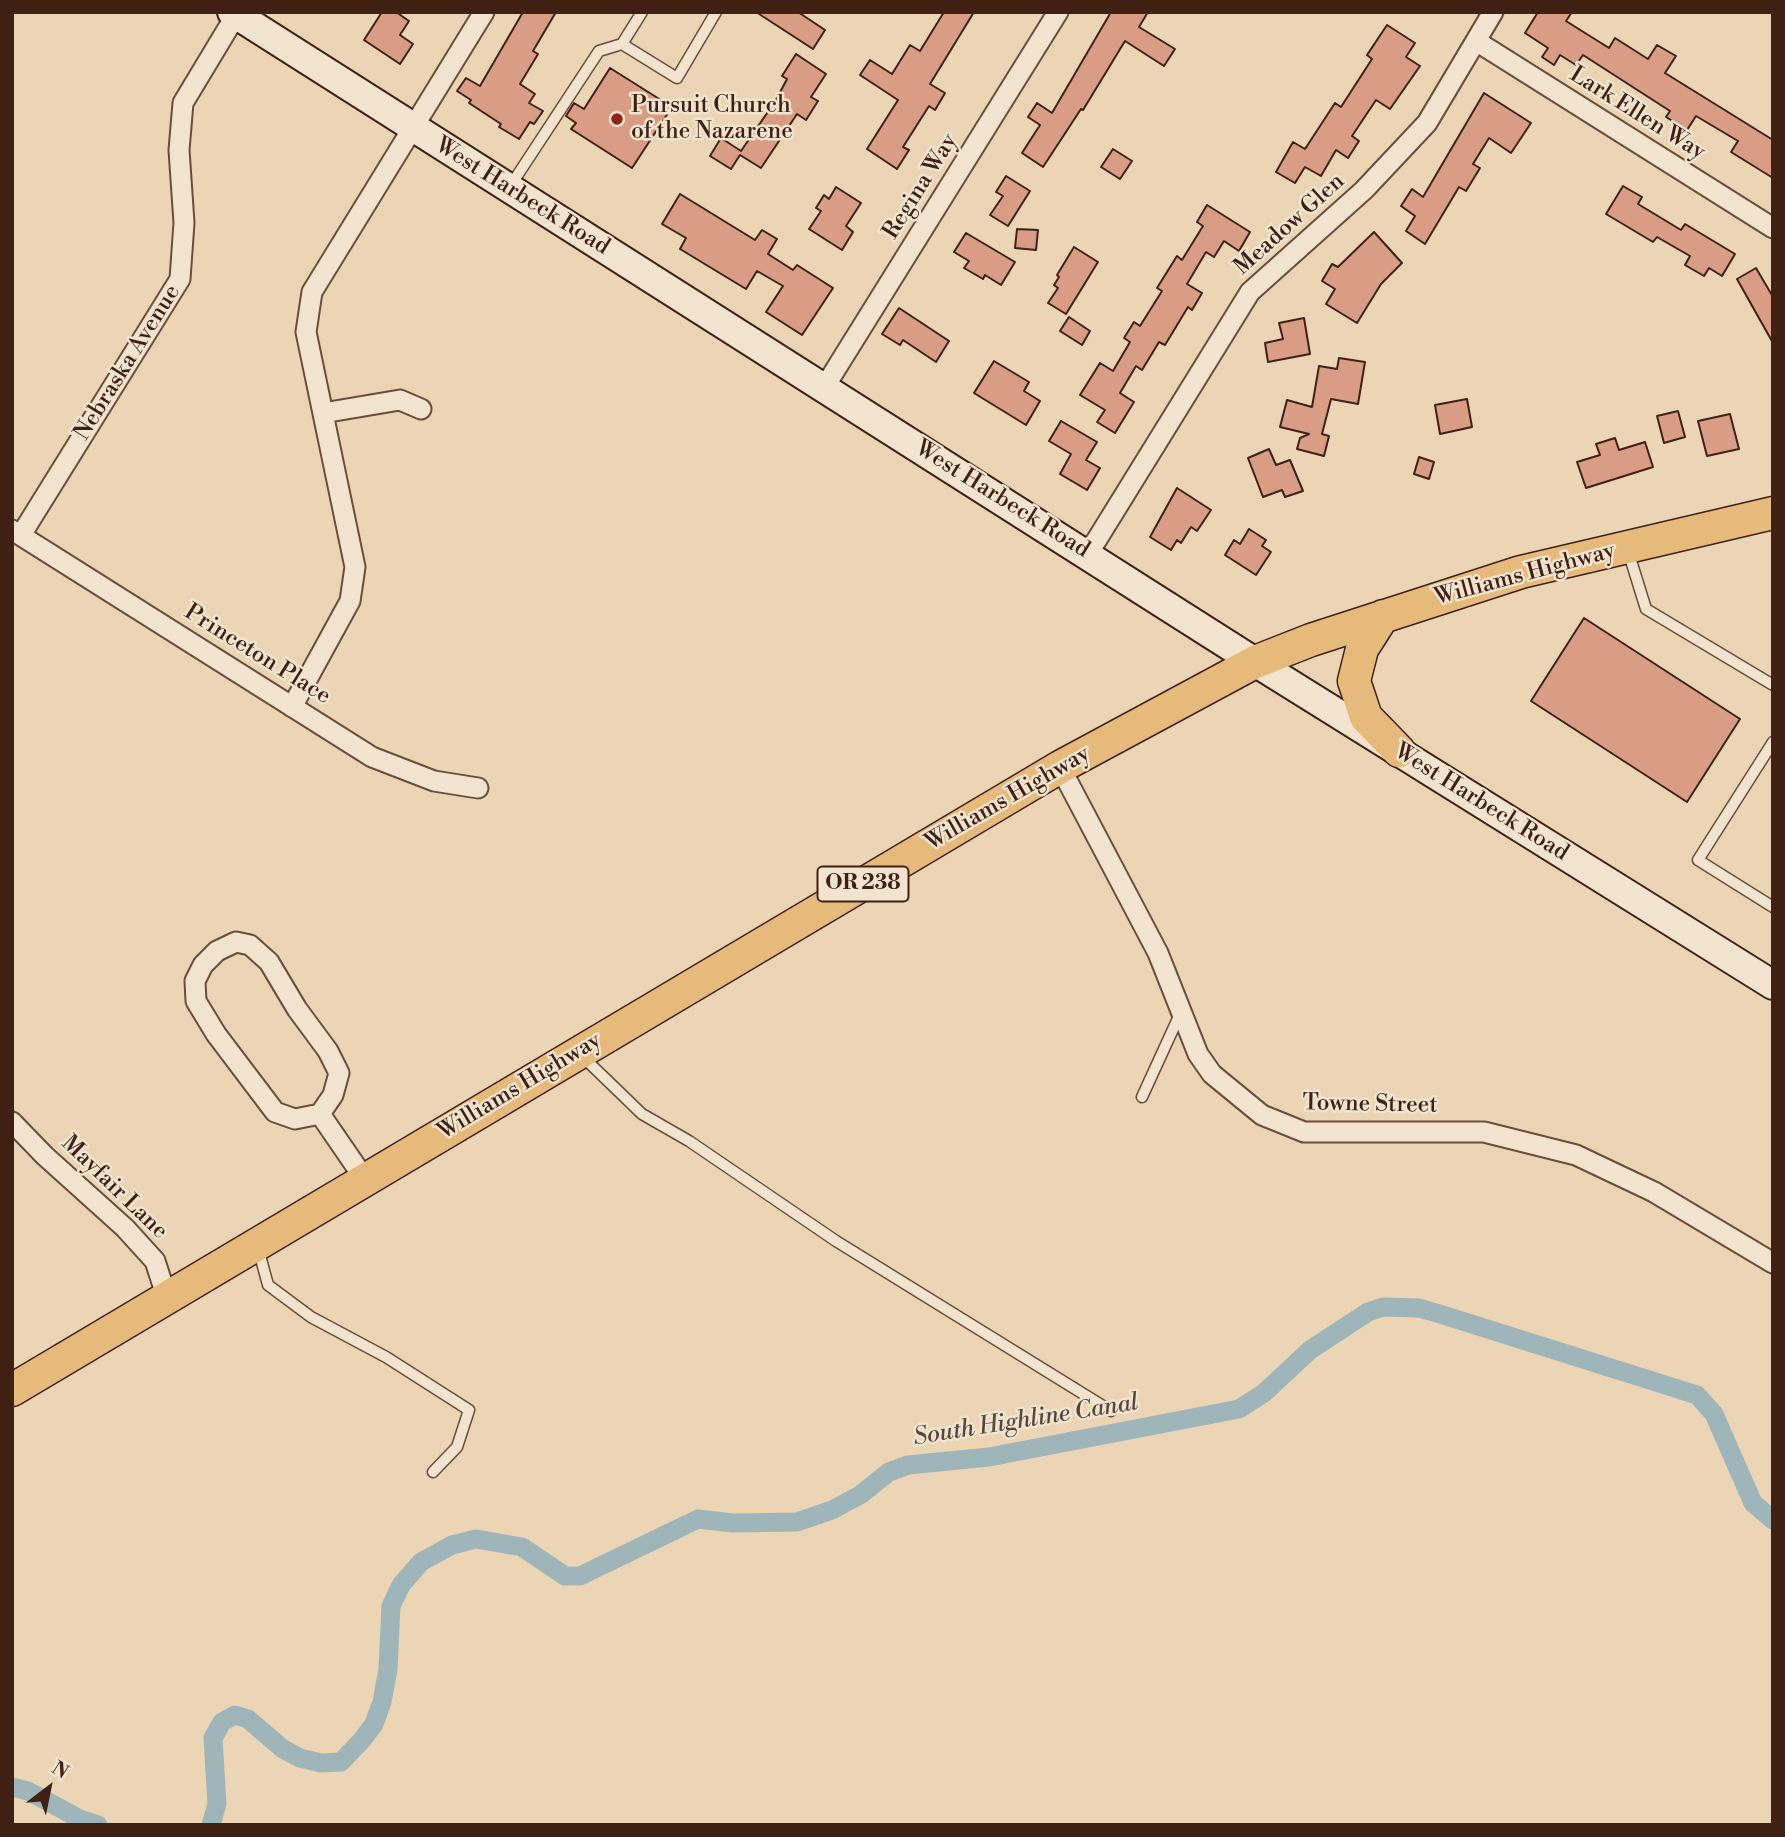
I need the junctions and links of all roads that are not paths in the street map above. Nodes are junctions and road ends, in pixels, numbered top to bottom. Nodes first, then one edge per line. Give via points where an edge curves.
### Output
1 (484, 12) edge
2 (642, 12) edge
3 (716, 12) edge
4 (1058, 12) edge
5 (1493, 12) edge
6 (235, 13) edge
7 (1476, 41) junction
8 (622, 44) junction
9 (414, 128) junction
10 (509, 188) junction
11 (1773, 228) edge
12 (824, 388) junction
13 (421, 409) dead end
14 (323, 413) junction
15 (1773, 513) edge
16 (17, 532) edge
17 (1627, 548) junction
18 (1088, 554) junction
19 (1383, 616) junction
20 (1255, 662) junction
21 (1773, 685) edge
22 (292, 707) junction
23 (1773, 742) edge
24 (1399, 751) junction
25 (1060, 767) junction
26 (478, 788) dead end
27 (1773, 907) edge
28 (1773, 985) edge
29 (1181, 1010) junction
30 (578, 1052) junction
31 (1142, 1097) dead end
32 (320, 1114) junction
33 (12, 1122) edge
34 (366, 1181) junction
35 (257, 1244) junction
36 (1773, 1263) edge
37 (167, 1298) junction
38 (12, 1390) edge
39 (1111, 1412) dead end
40 (433, 1472) dead end

1 - 9 street
2 - 8 lane
3 - 8 lane via 677,78
4 - 12 street, Regina Way
5 - 7 street, Meadow Glen
6 - 9 street, West Harbeck Road
6 - 16 street, Nebraska Avenue via 183,103 178,150 184,223 180,279
7 - 11 street, Lark Ellen Way
7 - 18 street, Meadow Glen via 1427,123 1364,190 1250,292
8 - 10 lane via 599,51
9 - 10 street, West Harbeck Road
9 - 14 street via 312,292 306,332
10 - 12 street, West Harbeck Road
12 - 18 street, West Harbeck Road
13 - 14 street via 400,400
14 - 22 street via 355,567 350,601
15 - 17 main road, Williams Highway / OR 238
16 - 22 street, Princeton Place
17 - 19 main road, Williams Highway / OR 238 via 1521,572
17 - 21 lane via 1646,609
18 - 20 street, West Harbeck Road
19 - 20 main road, Williams Highway / OR 238
19 - 24 main road via 1362,649 1354,681 1366,718
20 - 24 street, West Harbeck Road
20 - 25 main road, Williams Highway / OR 238
22 - 26 street, Princeton Place via 372,757 434,781
23 - 27 lane via 1698,860
24 - 28 street, West Harbeck Road
25 - 29 street, Towne Street via 1158,953
25 - 30 main road, Williams Highway / OR 238
29 - 31 lane
29 - 36 street, Towne Street via 1198,1054 1212,1074 1262,1115 1304,1132 1484,1132 1576,1155 1654,1192
30 - 34 main road, Williams Highway / OR 238
30 - 39 lane via 642,1114
32 - 32 street via 340,1073 328,1051 269,962 250,945 236,942 217,951 195,981 196,1001 216,1034 275,1112 295,1119
32 - 34 street
33 - 37 street, Mayfair Lane via 155,1261
34 - 35 main road, Williams Highway / OR 238
35 - 37 main road, Williams Highway / OR 238
35 - 40 lane via 268,1285 311,1317 386,1357 469,1410 457,1447
37 - 38 main road, Williams Highway / OR 238

